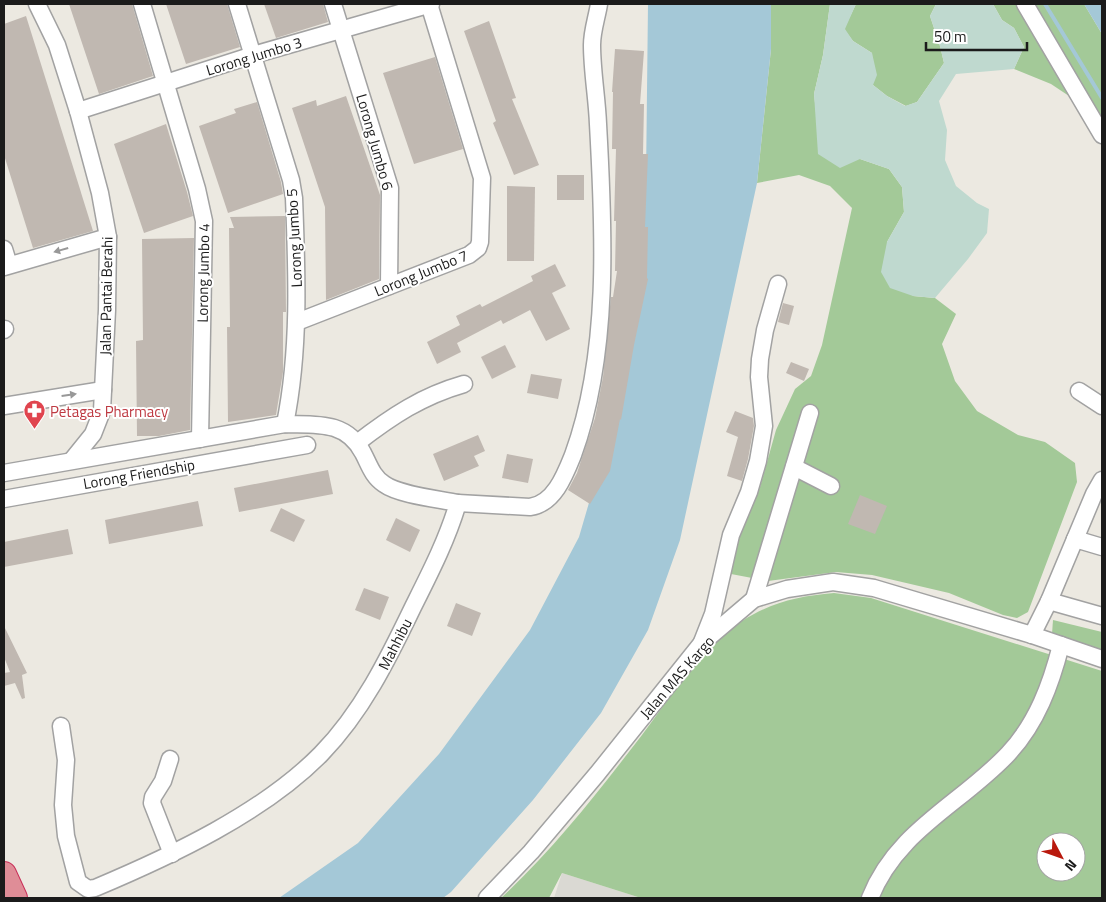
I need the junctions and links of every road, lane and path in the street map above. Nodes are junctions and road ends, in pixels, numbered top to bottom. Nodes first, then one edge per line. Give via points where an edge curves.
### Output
1 (37, 4) edge
2 (142, 4) edge
3 (237, 4) edge
4 (333, 4) edge
5 (430, 4) edge
6 (600, 4) edge
7 (1024, 4) edge
8 (341, 30) junction
9 (253, 56) junction
10 (165, 83) junction
11 (78, 111) junction
12 (1102, 134) edge
13 (108, 237) junction
14 (4, 249) edge
15 (6, 266) edge
16 (778, 284) dead end
17 (389, 286) junction
18 (297, 322) junction
19 (464, 384) dead end
20 (103, 390) junction
21 (1079, 391) dead end
22 (4, 406) edge
23 (1102, 406) edge
24 (810, 413) dead end
25 (279, 426) junction
26 (200, 439) junction
27 (357, 443) junction
28 (307, 445) dead end
29 (274, 450) junction
30 (72, 460) junction
31 (794, 467) junction
32 (4, 473) edge
33 (1102, 480) edge
34 (831, 486) dead end
35 (4, 499) edge
36 (458, 504) junction
37 (1075, 539) junction
38 (1102, 547) edge
39 (754, 599) junction
40 (1049, 601) junction
41 (1102, 616) edge
42 (1032, 635) junction
43 (702, 644) junction
44 (1061, 645) junction
45 (1102, 659) edge
46 (61, 726) dead end
47 (170, 759) dead end
48 (172, 854) junction
49 (4, 874) edge
50 (16, 898) edge
51 (487, 898) edge
52 (870, 898) edge

1 - 11 street, Jalan Pantai Berahi via 57,45
2 - 10 street, Lorong Jumbo 4
3 - 9 street, Lorong Jumbo 5
4 - 8 street, Lorong Jumbo 6
5 - 8 street, Lorong Jumbo 3
5 - 17 street, Lorong Jumbo 7 via 482,178 480,242 478,248 469,254
6 - 36 street via 592,43 599,131 602,276 599,330 586,415 568,467 546,502 530,507
7 - 12 street
8 - 9 street, Lorong Jumbo 3
8 - 17 street, Lorong Jumbo 6 via 390,188
9 - 10 street, Lorong Jumbo 3
9 - 18 street, Lorong Jumbo 5 via 294,198
10 - 11 street, Lorong Jumbo 3
10 - 26 street, Lorong Jumbo 4 via 204,221
11 - 13 street, Jalan Pantai Berahi
13 -> 15 street
13 - 20 street, Jalan Pantai Berahi
14 - 15 street
16 - 43 street via 760,359 764,426 758,461 731,535 715,605
17 - 18 street, Lorong Jumbo 7
18 - 25 street, Lorong Jumbo 5 via 293,375
19 - 27 street via 414,403
22 -> 20 street
20 - 30 street, Jalan Pantai Berahi via 102,411 93,434
21 - 23 street
24 - 31 street
25 - 26 street
25 - 27 street via 325,425 343,431
25 - 29 street
26 - 30 street
27 - 36 street via 376,478 391,489
28 - 29 street, Lorong Friendship
29 - 35 street, Lorong Friendship
30 - 32 street
31 - 34 street
31 - 39 street
33 - 37 street
36 - 48 street, Mahhibu via 450,530 394,647 347,724 321,754 274,793
37 - 38 street
37 - 40 street
39 - 42 street, Jalan MAS Kargo via 811,584 853,584
39 - 43 street, Jalan MAS Kargo
40 - 41 street
40 - 42 street
42 - 44 street, Jalan MAS Kargo
43 - 51 street, Jalan MAS Kargo via 537,845
44 - 45 street, Jalan MAS Kargo
44 - 52 street via 1042,703 1020,739 992,771 909,838 893,856
46 - 48 street, Mahhibu via 66,760 63,805 66,836 80,885 95,888
47 - 48 street via 152,803
49 - 50 highway

